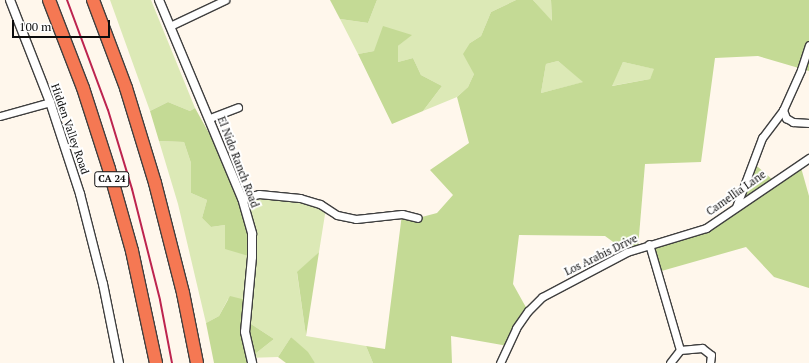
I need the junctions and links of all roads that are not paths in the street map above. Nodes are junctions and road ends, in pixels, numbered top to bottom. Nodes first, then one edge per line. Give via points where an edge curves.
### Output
1 (10, 0) edge
2 (49, 0) edge
3 (93, 0) edge
4 (160, 0) edge
5 (225, 0) edge
6 (170, 26) junction
7 (809, 45) edge
8 (50, 102) junction
9 (238, 107) dead end
10 (783, 110) junction
11 (0, 116) edge
12 (210, 118) junction
13 (809, 123) edge
14 (809, 158) edge
15 (242, 198) junction
16 (736, 207) junction
17 (418, 218) dead end
18 (650, 244) junction
19 (680, 350) junction
20 (119, 363) edge
21 (156, 363) edge
22 (197, 363) edge
23 (252, 363) edge
24 (500, 363) edge
25 (670, 363) edge
26 (710, 363) edge

1 - 8 street, Hidden Valley Road
2 - 21 highway, CA 24 via 85,94 111,175 132,251
3 - 22 highway via 126,88 155,183
4 - 6 street, El Nido Ranch Road
5 - 6 street
6 - 12 street, El Nido Ranch Road
7 - 10 street
8 - 11 street
8 - 20 street, Hidden Valley Road via 80,194 103,284
9 - 12 street
10 - 13 street via 786,118 793,122
10 - 16 street via 762,138
12 - 15 street, El Nido Ranch Road
14 - 16 street, Camellia Lane
15 - 17 street via 259,194 300,198 356,219 402,214
15 - 23 street, El Nido Ranch Road via 252,234 245,332
16 - 18 street, Camellia Lane via 706,228
18 - 19 street, Los Arabis Drive
18 - 24 street, Los Arabis Drive via 627,252 542,297 516,328
19 - 25 street
19 - 26 street via 702,348 711,355

